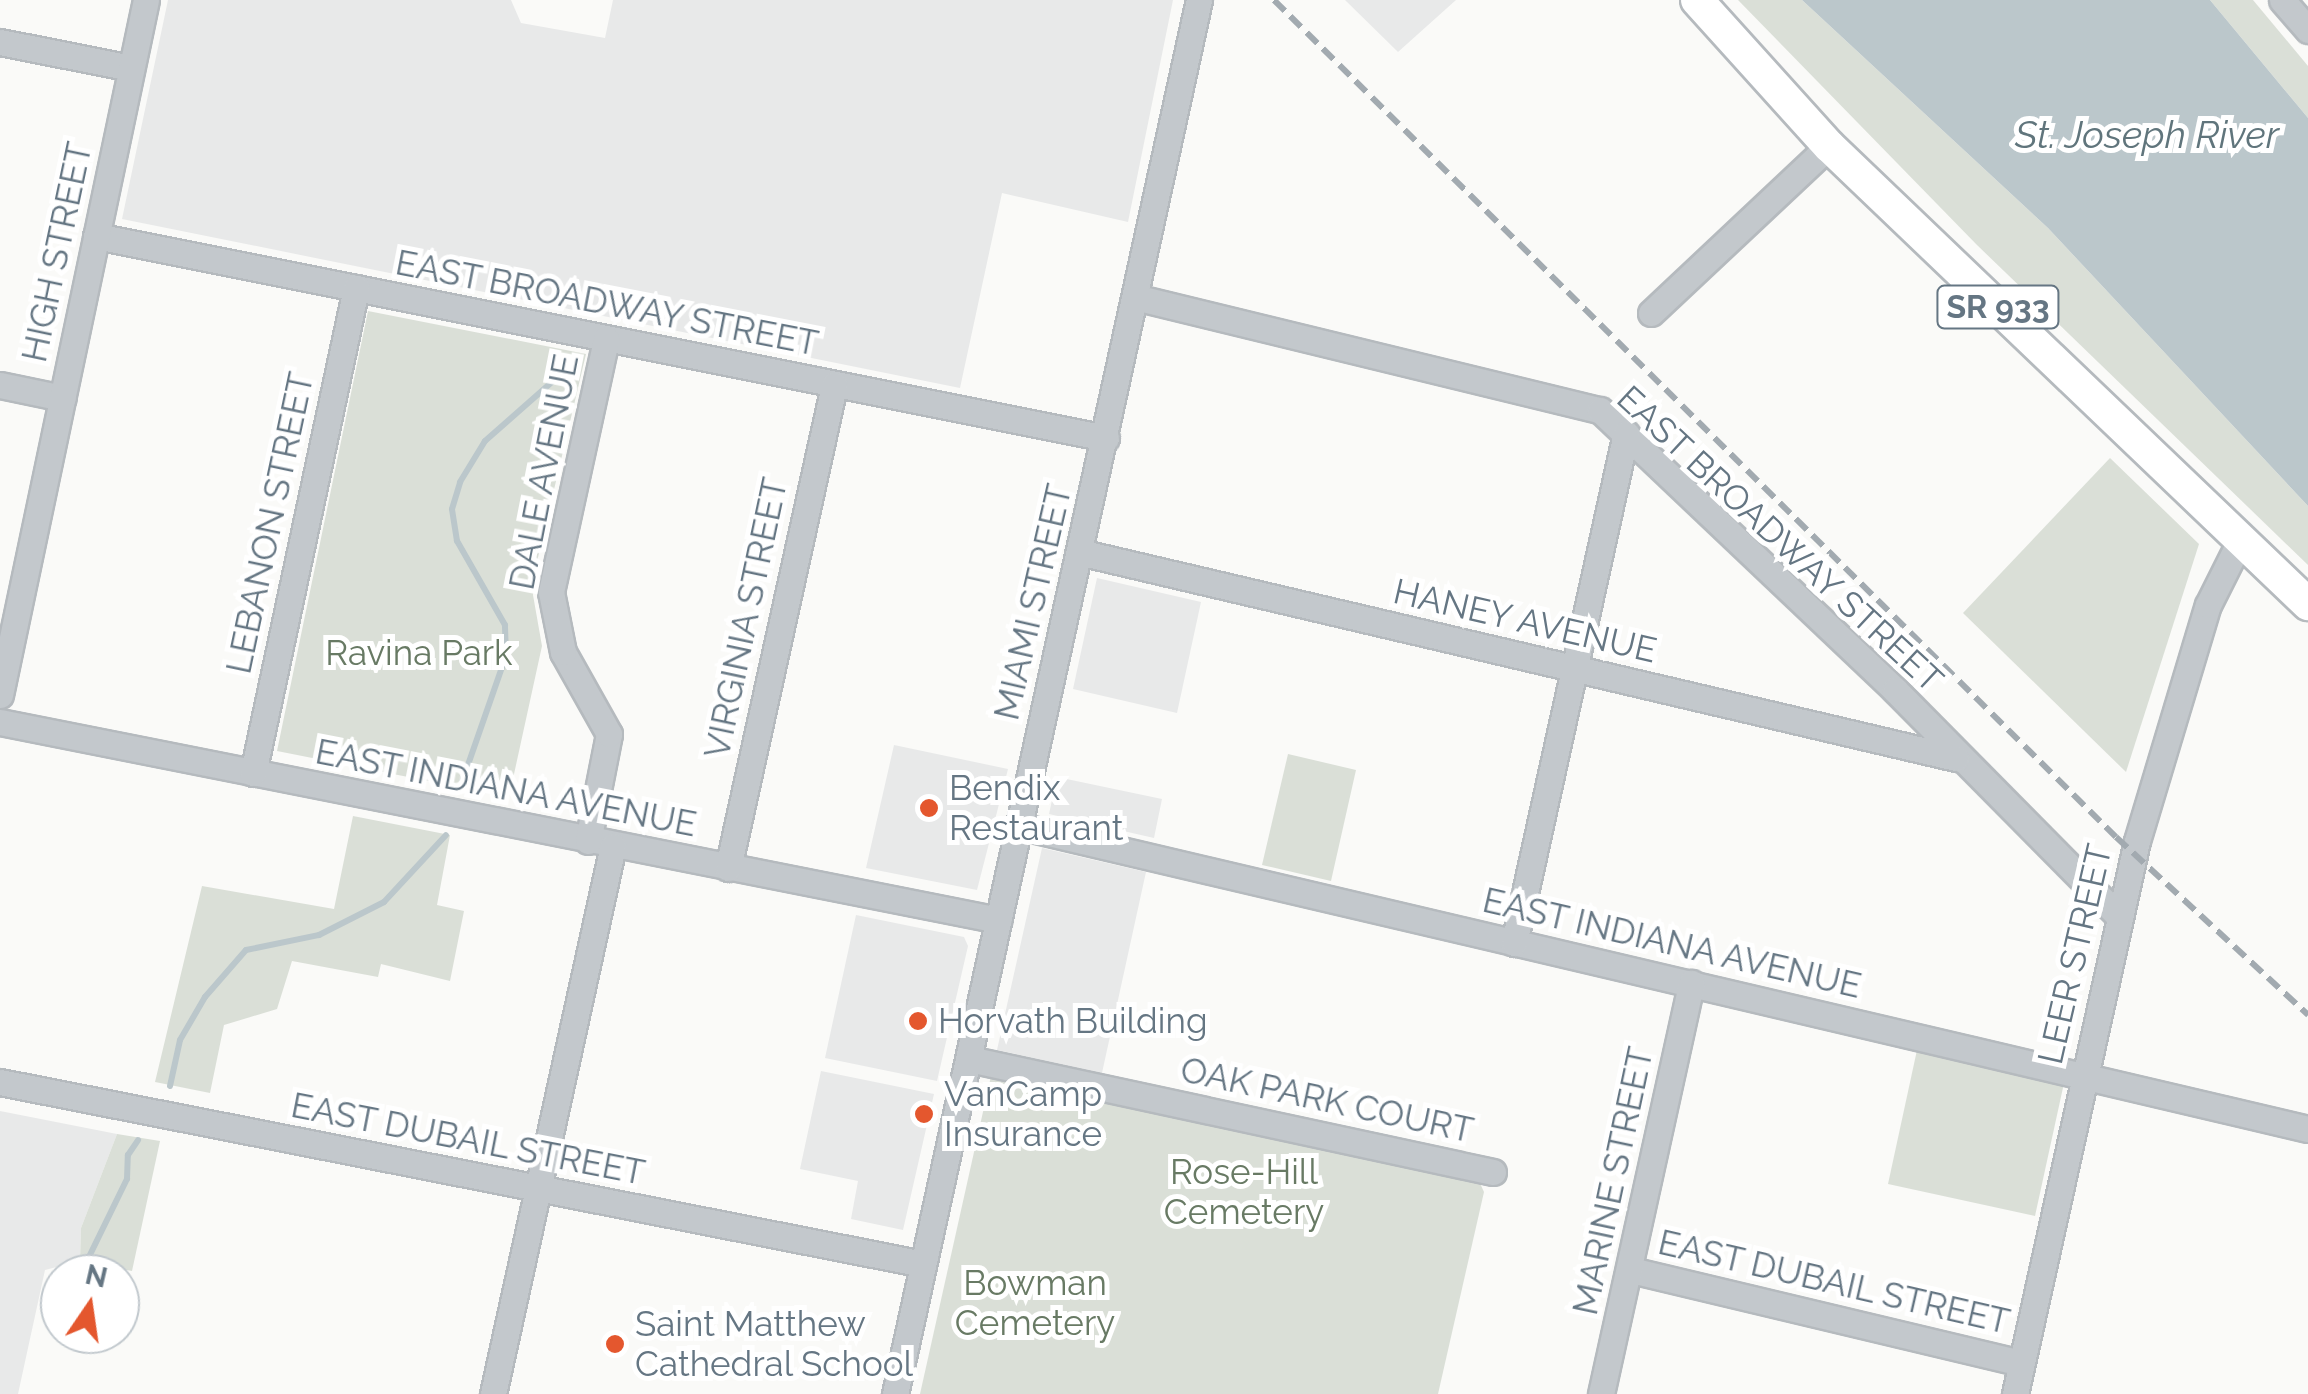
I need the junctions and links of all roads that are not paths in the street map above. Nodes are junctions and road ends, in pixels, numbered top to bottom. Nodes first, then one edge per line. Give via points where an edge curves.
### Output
1 (146, 0) edge
2 (1199, 0) edge
3 (1697, 0) edge
4 (2282, 0) edge
5 (2308, 30) edge
6 (0, 42) edge
7 (131, 68) junction
8 (1829, 146) junction
9 (96, 236) junction
10 (356, 288) junction
11 (1135, 297) junction
12 (1651, 313) dead end
13 (606, 339) junction
14 (834, 384) junction
15 (0, 385) edge
16 (63, 398) junction
17 (1626, 434) junction
18 (1106, 438) junction
19 (2240, 540) junction
20 (1079, 552) junction
21 (2308, 604) edge
22 (1574, 668) junction
23 (0, 695) edge
24 (0, 722) edge
25 (1956, 758) junction
26 (253, 773) junction
27 (1019, 826) junction
28 (600, 843) junction
29 (728, 868) junction
30 (2120, 916) junction
31 (1000, 920) junction
32 (1514, 943) junction
33 (1691, 984) junction
34 (969, 1059) junction
35 (2082, 1076) junction
36 (0, 1082) edge
37 (2308, 1129) edge
38 (1494, 1172) dead end
39 (538, 1188) junction
40 (923, 1264) junction
41 (1631, 1270) junction
42 (2020, 1363) junction
43 (492, 1394) edge
44 (895, 1394) edge
45 (1601, 1394) edge
46 (2016, 1394) edge

1 - 7 street, HIGH STREET
2 - 11 street, MIAMI STREET
3 - 8 main road, SR 933
4 - 5 street
6 - 7 street
7 - 9 street, HIGH STREET
8 - 12 street
8 - 19 main road, SR 933
9 - 10 street, EAST BROADWAY STREET
9 - 16 street, HIGH STREET
10 - 13 street, EAST BROADWAY STREET
10 - 26 street, LEBANON STREET
11 - 17 street, EAST BROADWAY STREET via 1566,399 1600,410
11 - 18 street, MIAMI STREET
13 - 14 street, EAST BROADWAY STREET
13 - 28 street, DALE AVENUE via 551,592 562,652 609,734
14 - 18 street, EAST BROADWAY STREET
14 - 29 street, VIRGINIA STREET
15 - 16 street
16 - 23 street, HIGH STREET
17 - 22 street
17 - 25 street, EAST BROADWAY STREET via 1896,690
18 - 20 street, MIAMI STREET
19 - 21 main road, SR 933
19 - 30 street, LEER STREET via 2208,605
20 - 22 street, HANEY AVENUE
20 - 27 street, MIAMI STREET
22 - 25 street, HANEY AVENUE
22 - 32 street
24 - 26 street, EAST INDIANA AVENUE
25 - 30 street, EAST BROADWAY STREET
26 - 28 street, EAST INDIANA AVENUE
27 - 31 street, MIAMI STREET
27 - 32 street, EAST INDIANA AVENUE
28 - 29 street, EAST INDIANA AVENUE
28 - 39 street, DALE AVENUE
29 - 31 street, EAST INDIANA AVENUE
30 - 35 street, LEER STREET
31 - 34 street, MIAMI STREET
32 - 33 street, EAST INDIANA AVENUE
33 - 35 street, EAST INDIANA AVENUE
33 - 41 street, MARINE STREET
34 - 38 street, OAK PARK COURT
34 - 40 street, MIAMI STREET
35 - 37 street, EAST INDIANA AVENUE
35 - 42 street, LEER STREET
36 - 39 street, EAST DUBAIL STREET
39 - 40 street, EAST DUBAIL STREET
39 - 43 street, DALE AVENUE
40 - 44 street, MIAMI STREET
41 - 42 street, EAST DUBAIL STREET
41 - 45 street, MARINE STREET
42 - 46 street, LEER STREET

